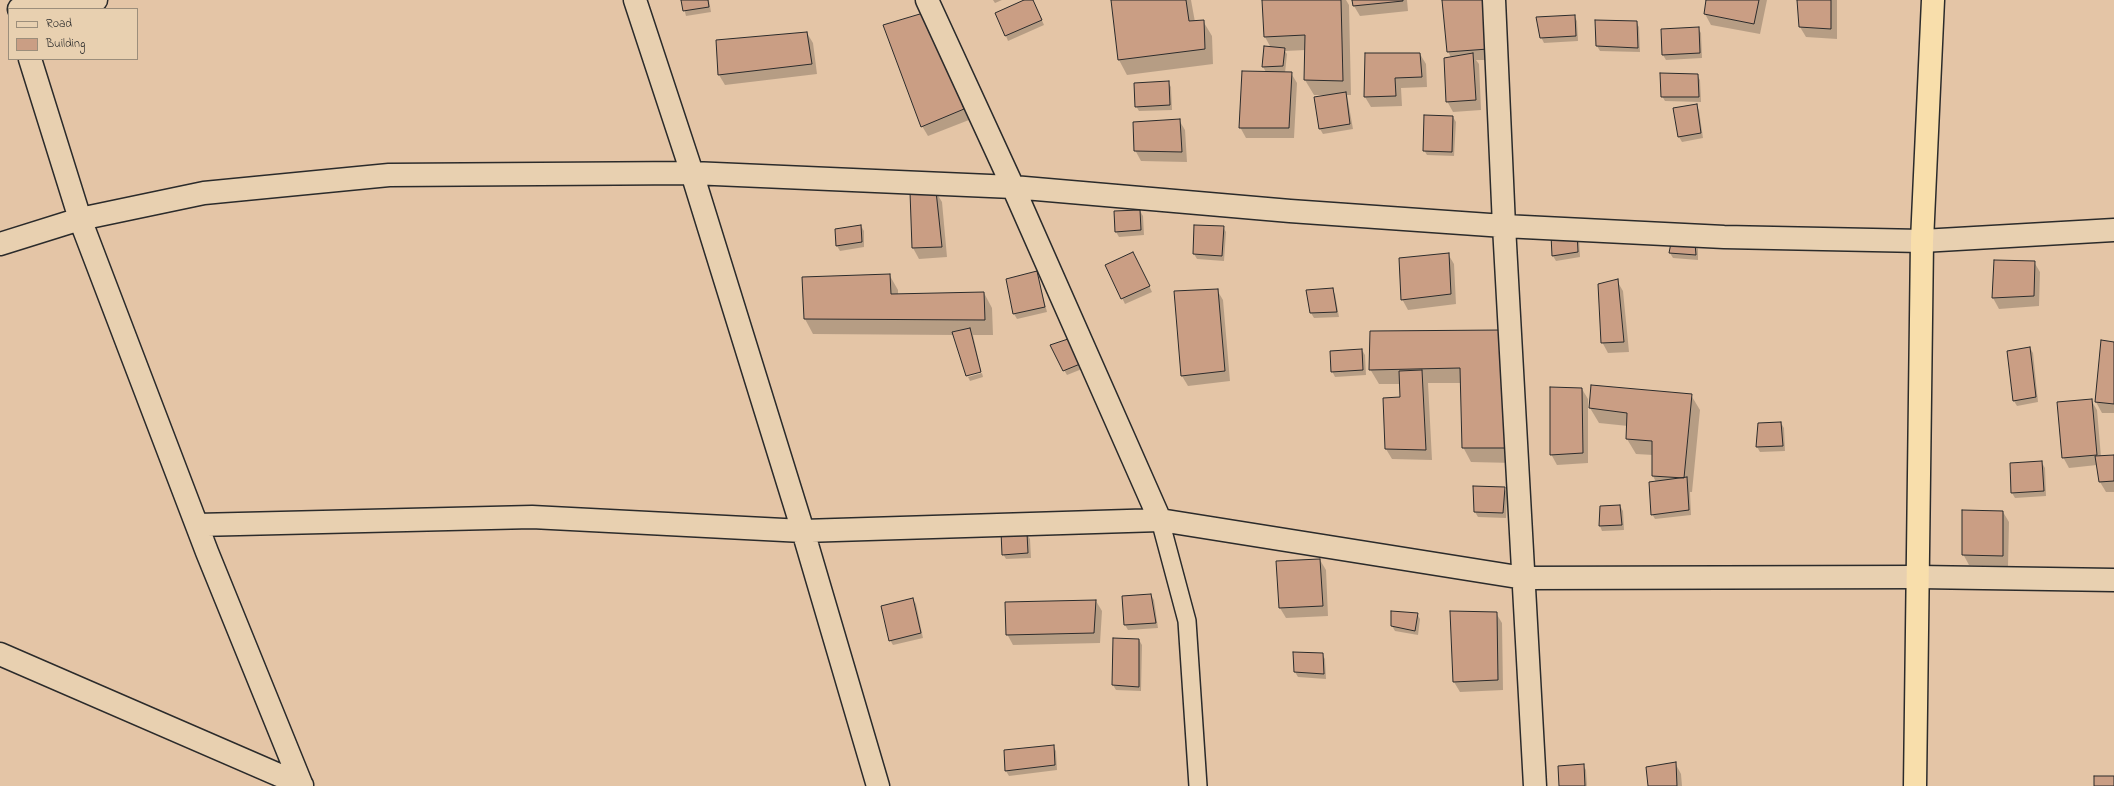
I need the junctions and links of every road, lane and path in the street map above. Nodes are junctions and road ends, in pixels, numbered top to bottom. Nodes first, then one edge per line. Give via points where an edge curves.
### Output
1 (96, 0) edge
2 (635, 0) edge
3 (927, 0) edge
4 (1494, 0) edge
5 (1933, 0) edge
6 (28, 8) edge
7 (30, 60) edge
8 (692, 173) junction
9 (1013, 187) junction
10 (80, 219) junction
11 (1504, 226) junction
12 (2114, 230) edge
13 (1922, 241) junction
14 (0, 244) edge
15 (1160, 520) junction
16 (197, 524) junction
17 (803, 531) junction
18 (1919, 577) junction
19 (1524, 578) junction
20 (2114, 580) edge
21 (0, 654) edge
22 (302, 785) edge
23 (878, 786) edge
24 (1198, 786) edge
25 (1535, 786) edge
26 (1914, 786) edge

1 - 6 street
2 - 8 street
3 - 9 street
4 - 11 street
5 - 13 highway
7 - 10 street
8 - 9 street
8 - 10 street via 389,175 204,193
8 - 17 street
9 - 11 street
9 - 15 street
10 - 14 street
10 - 16 street
11 - 13 street via 1724,237
11 - 19 street
12 - 13 street
13 - 18 highway
15 - 17 street
15 - 19 street
15 - 24 lane via 1186,621
16 - 17 street via 532,517
16 - 22 street
17 - 23 street
18 - 19 street
18 - 20 street
18 - 26 highway
19 - 25 street
21 - 22 street

